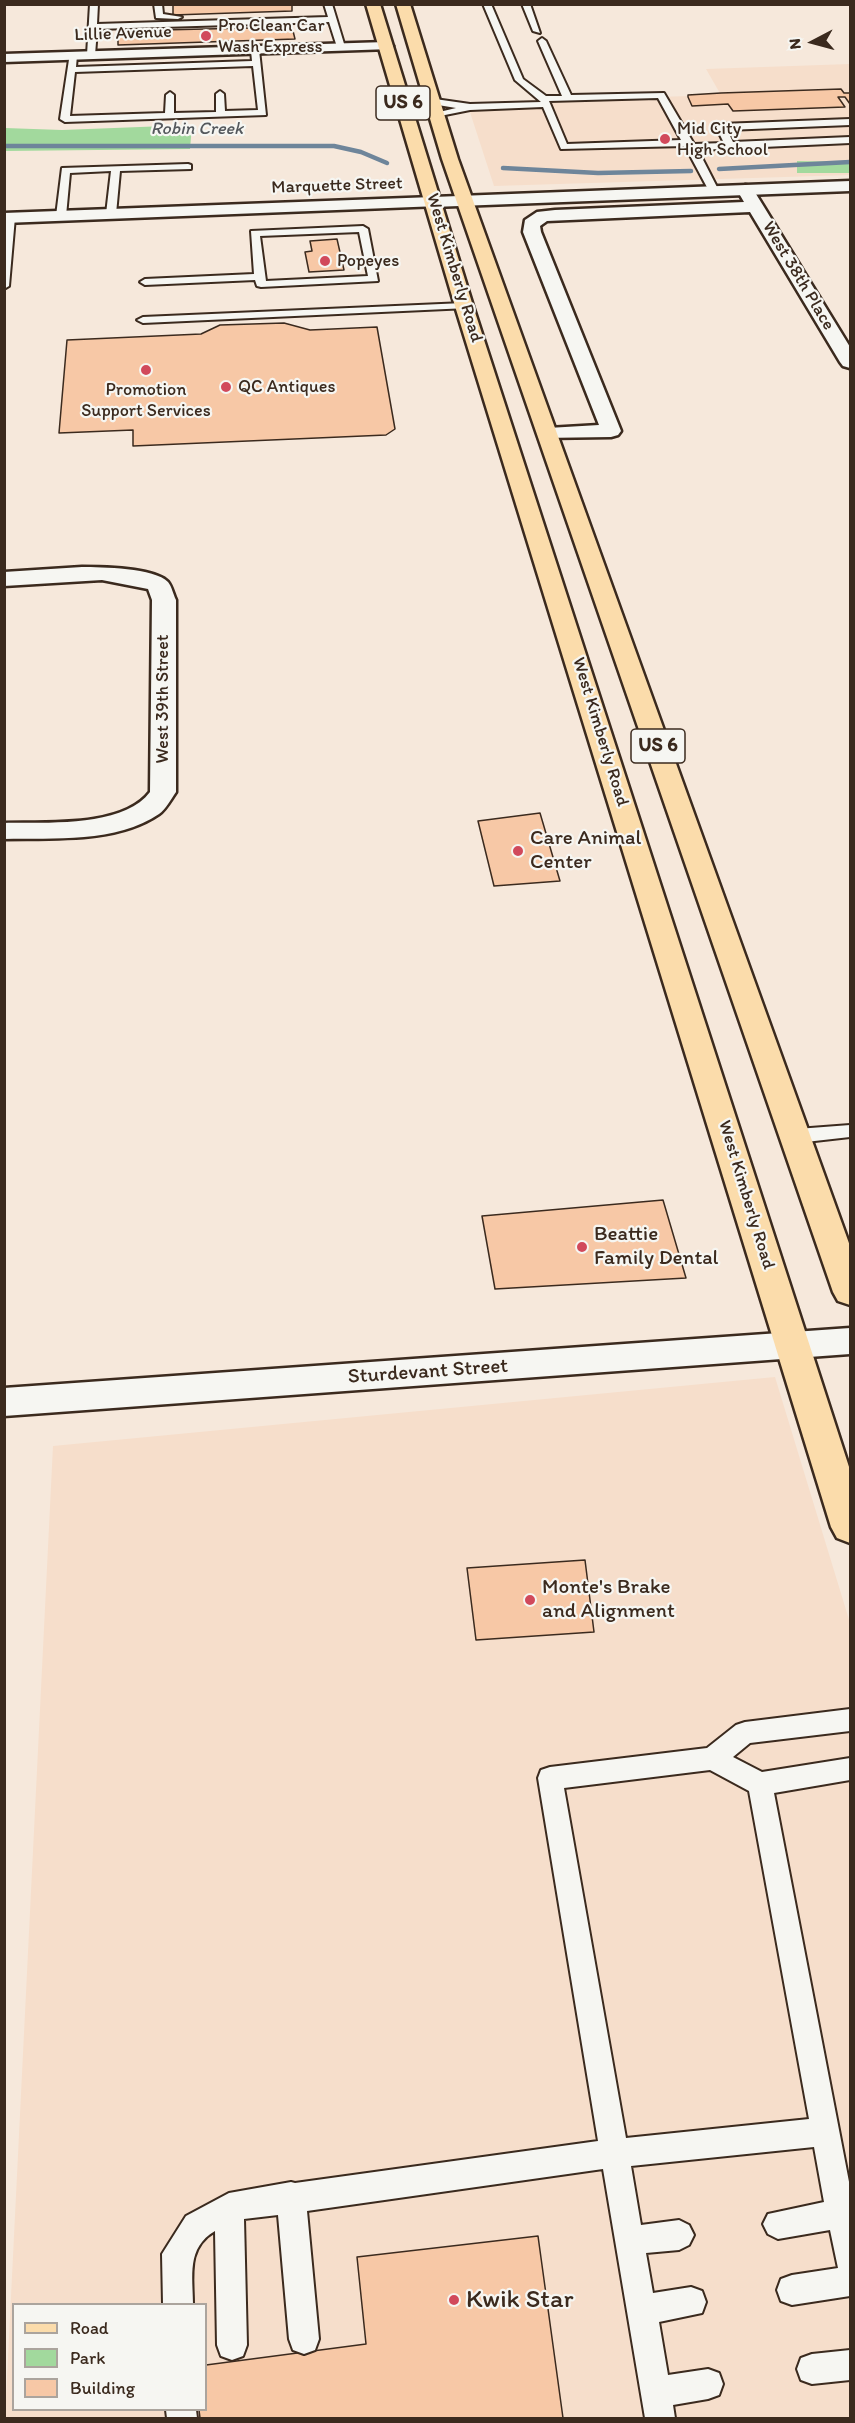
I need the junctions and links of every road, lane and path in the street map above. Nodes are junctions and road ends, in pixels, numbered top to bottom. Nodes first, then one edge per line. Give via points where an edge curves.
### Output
1 (94, 4) edge
2 (158, 4) edge
3 (328, 4) edge
4 (373, 4) edge
5 (390, 4) edge
6 (403, 4) edge
7 (487, 4) edge
8 (526, 4) edge
9 (302, 15) junction
10 (334, 19) junction
11 (93, 27) junction
12 (537, 31) dead end
13 (326, 32) dead end
14 (337, 32) junction
15 (305, 33) dead end
16 (542, 41) dead end
17 (416, 45) junction
18 (386, 46) junction
19 (340, 47) junction
20 (91, 55) junction
21 (256, 57) junction
22 (4, 58) edge
23 (72, 62) junction
24 (220, 94) dead end
25 (170, 95) dead end
26 (568, 98) junction
27 (545, 102) junction
28 (470, 107) junction
29 (437, 109) junction
30 (221, 115) junction
31 (169, 116) junction
32 (850, 122) edge
33 (850, 140) edge
34 (689, 145) junction
35 (730, 145) junction
36 (188, 167) dead end
37 (116, 168) junction
38 (850, 186) edge
39 (746, 190) junction
40 (714, 191) junction
41 (465, 200) junction
42 (433, 202) junction
43 (756, 207) junction
44 (111, 214) junction
45 (61, 216) junction
46 (8, 218) edge
47 (260, 277) junction
48 (145, 282) dead end
49 (4, 286) edge
50 (464, 306) junction
51 (143, 320) dead end
52 (850, 362) edge
53 (548, 434) junction
54 (4, 579) edge
55 (4, 831) edge
56 (850, 1131) edge
57 (797, 1136) junction
58 (850, 1292) edge
59 (850, 1341) edge
60 (793, 1346) junction
61 (4, 1402) edge
62 (850, 1527) edge
63 (850, 1720) edge
64 (712, 1759) junction
65 (850, 1769) edge
66 (760, 1784) junction
67 (825, 2132) junction
68 (615, 2153) junction
69 (291, 2196) junction
70 (229, 2206) junction
71 (840, 2214) junction
72 (778, 2224) dead end
73 (679, 2235) dead end
74 (628, 2241) junction
75 (850, 2261) edge
76 (850, 2281) edge
77 (792, 2290) dead end
78 (691, 2302) dead end
79 (178, 2303) edge
80 (640, 2310) junction
81 (304, 2339) dead end
82 (232, 2345) dead end
83 (850, 2365) edge
84 (812, 2369) dead end
85 (708, 2384) dead end
86 (657, 2405) edge

1 - 11 lane
2 - 9 lane via 159,16 169,17
3 - 10 lane
4 - 18 main road, West Kimberly Road / US 6
5 - 17 main road via 397,30
6 - 17 main road, West Kimberly Road / US 6
7 - 27 lane via 519,80
8 - 12 lane
9 - 10 lane
9 - 11 lane
9 - 15 lane
10 - 14 lane
11 - 20 lane via 98,39
13 - 14 lane
14 - 19 lane
16 - 26 lane
17 - 29 main road, West Kimberly Road / US 6
18 - 19 street, Lillie Avenue
18 - 42 main road, West Kimberly Road / US 6
19 - 21 street, Lillie Avenue
20 - 21 street, Lillie Avenue
20 - 23 street, Lillie Avenue
21 - 23 lane
21 - 30 lane via 263,113
22 - 23 street, Lillie Avenue
23 - 31 lane via 65,119 112,113
24 - 30 lane
25 - 31 lane
26 - 27 lane
26 - 34 lane via 661,95
27 - 28 lane
27 - 34 lane via 564,147
28 - 29 lane
28 - 29 lane
29 - 41 main road, West Kimberly Road / US 6
30 - 31 lane
32 - 35 lane via 721,127
33 - 35 lane
34 - 35 lane
34 - 40 lane
36 - 37 lane
37 - 44 lane
37 - 45 lane via 65,170
38 - 39 street, Marquette Street
39 - 40 street, Marquette Street
39 - 43 street, West 38th Place
40 - 41 street, Marquette Street
41 - 42 street, Marquette Street
41 - 53 main road, West Kimberly Road / US 6
42 - 44 street, Marquette Street
42 - 50 main road, West Kimberly Road / US 6
43 - 52 street, West 38th Place
43 - 53 street via 555,214 535,219 532,232 611,431
44 - 45 street, Marquette Street
45 - 46 street, Marquette Street
46 - 49 lane
47 - 47 lane via 255,233 363,229 374,279 261,284
47 - 48 lane
50 - 51 lane
50 - 60 main road, West Kimberly Road / US 6
53 - 57 main road, West Kimberly Road / US 6
54 - 55 street, West 39th Street via 137,576 158,585 164,600 163,792 149,809 114,821
56 - 57 lane
57 - 58 main road, West Kimberly Road / US 6
59 - 60 street, Sturdevant Street
60 - 61 street, Sturdevant Street
60 - 62 main road, West Kimberly Road / US 6
63 - 64 lane via 745,1733
64 - 66 lane
64 - 68 lane via 550,1778
65 - 66 lane
66 - 67 lane
67 - 68 lane
67 - 71 lane
68 - 69 lane
68 - 74 lane
69 - 70 lane
69 - 81 lane
70 - 79 lane via 196,2226 177,2254
70 - 82 lane
71 - 72 lane
71 - 75 lane
73 - 74 lane
74 - 80 lane
76 - 77 lane
78 - 80 lane
80 - 86 lane
83 - 84 lane
85 - 86 lane

